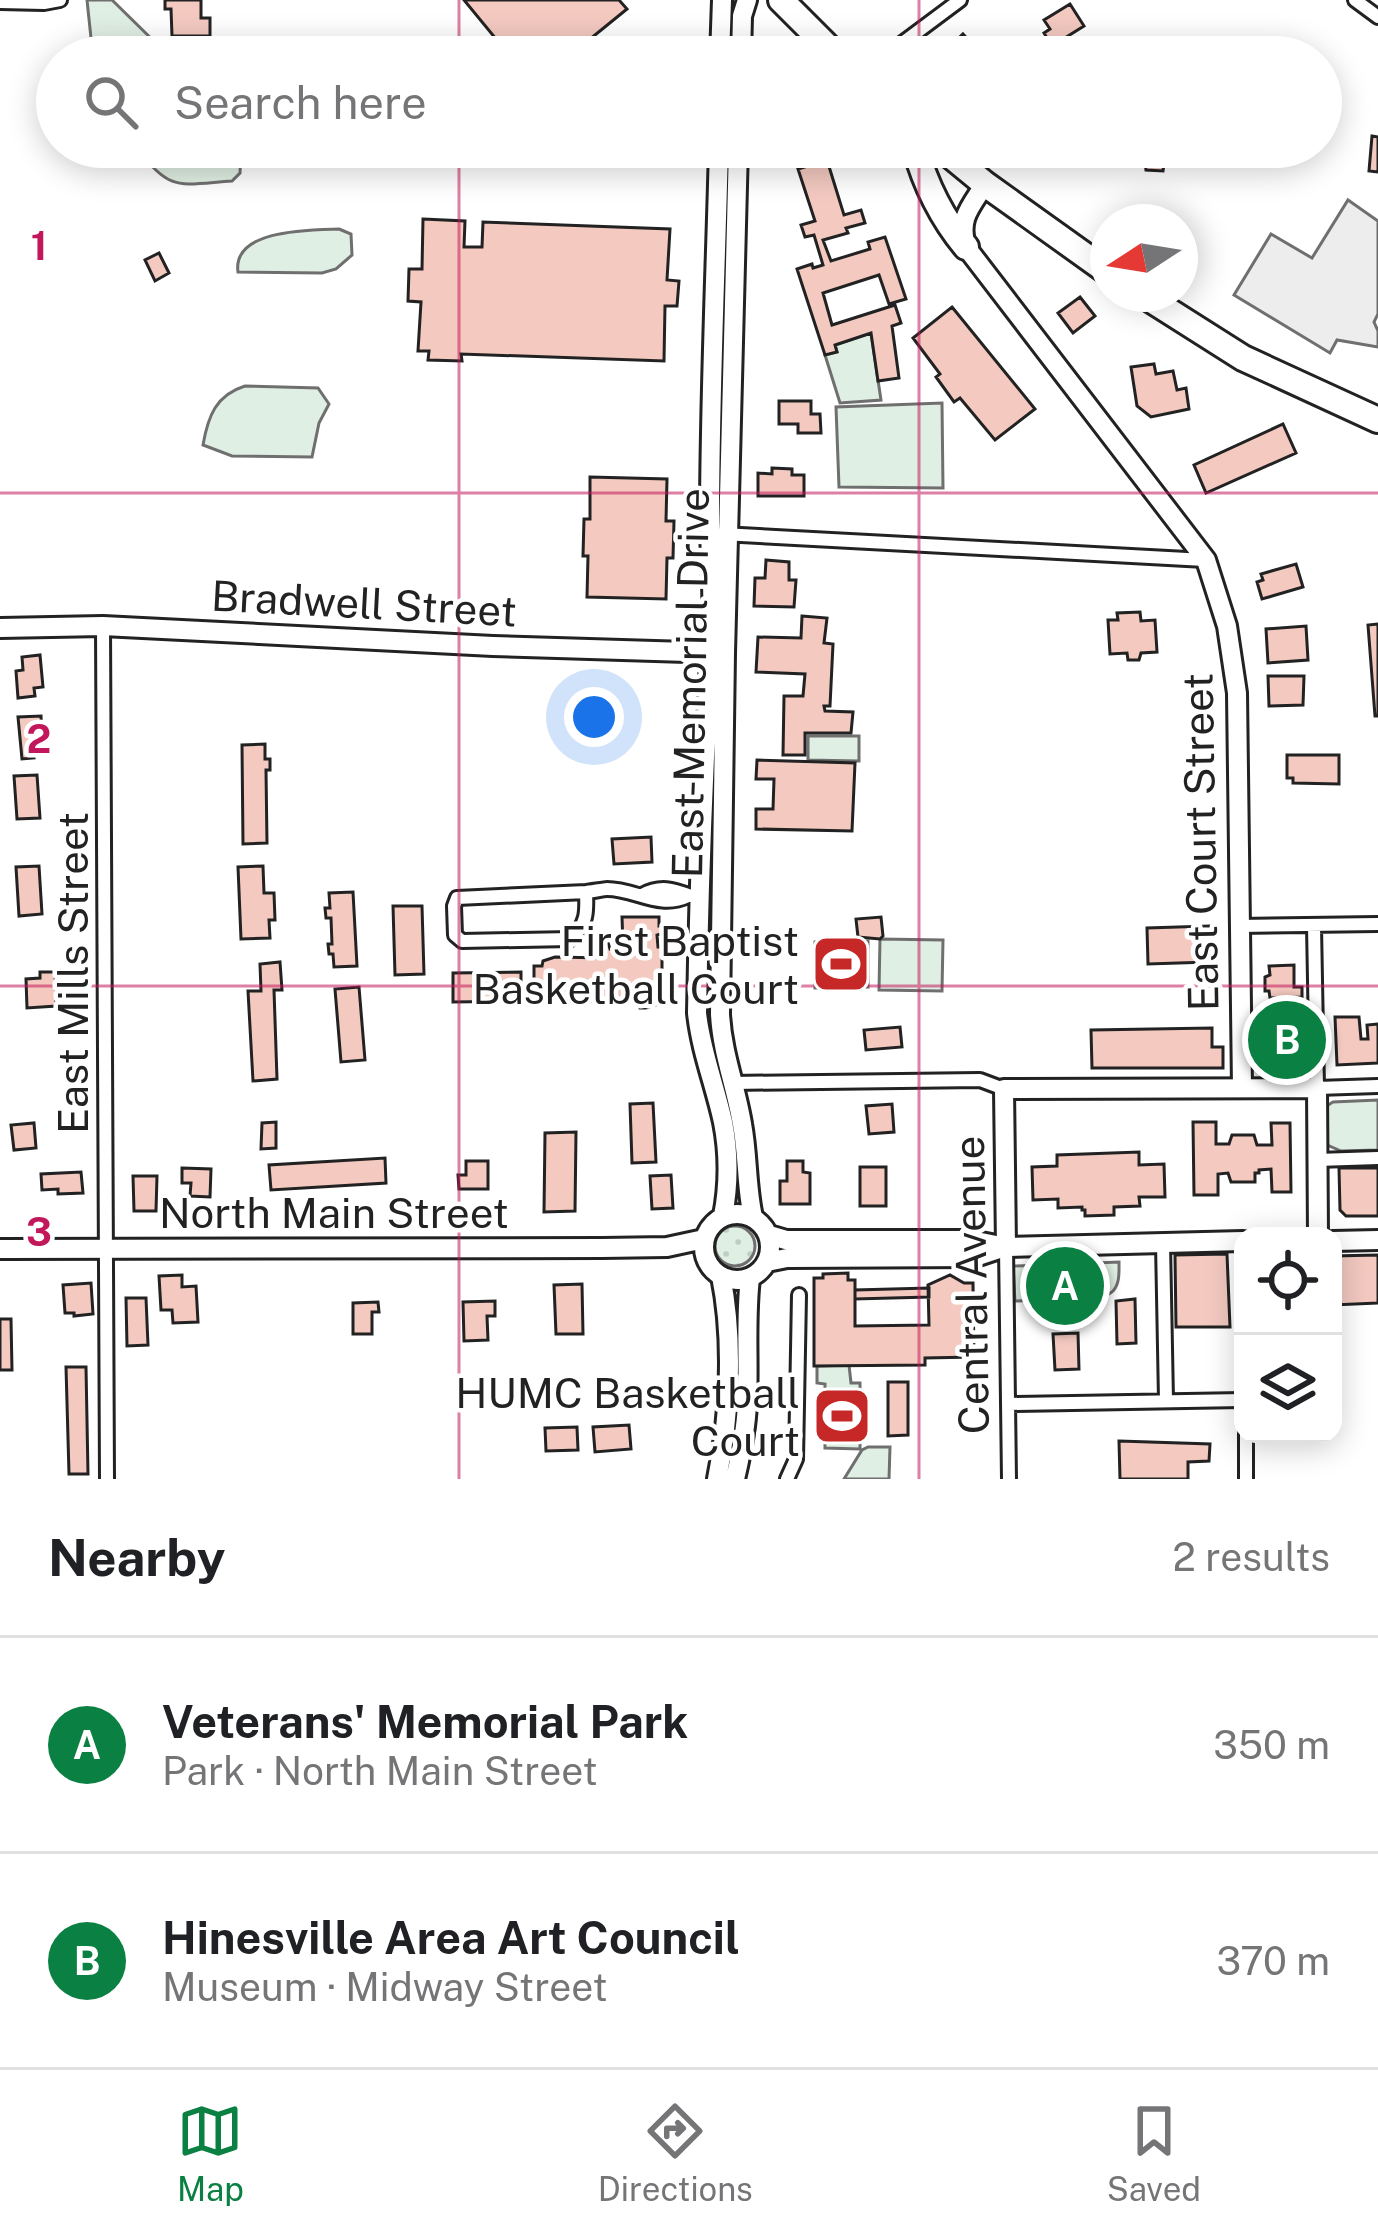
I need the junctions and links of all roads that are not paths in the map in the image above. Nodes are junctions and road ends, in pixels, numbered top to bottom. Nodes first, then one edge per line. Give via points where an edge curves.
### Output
1 (60, 0) edge
2 (722, 0) edge
3 (747, 0) edge
4 (781, 0) edge
5 (960, 0) edge
6 (1355, 0) edge
7 (0, 2) edge
8 (1378, 16) edge
9 (721, 36) edge
10 (742, 36) edge
11 (817, 36) edge
12 (914, 36) edge
13 (718, 168) edge
14 (737, 168) edge
15 (922, 168) edge
16 (966, 168) edge
17 (985, 184) junction
18 (966, 247) junction
19 (1090, 259) edge
20 (1170, 312) edge
21 (1378, 420) edge
22 (720, 533) junction
23 (1206, 560) junction
24 (103, 626) junction
25 (0, 628) edge
26 (717, 653) junction
27 (586, 892) junction
28 (693, 896) junction
29 (1378, 924) edge
30 (1239, 926) junction
31 (1314, 926) junction
32 (732, 1083) junction
33 (1378, 1086) edge
34 (1242, 1087) junction
35 (1317, 1088) junction
36 (1004, 1089) junction
37 (1378, 1158) edge
38 (1317, 1160) junction
39 (724, 1216) junction
40 (753, 1217) junction
41 (1318, 1227) edge
42 (769, 1235) junction
43 (1378, 1240) edge
44 (1234, 1241) edge
45 (1342, 1241) edge
46 (1163, 1243) junction
47 (1006, 1246) junction
48 (106, 1248) junction
49 (705, 1248) junction
50 (0, 1249) edge
51 (767, 1262) junction
52 (721, 1276) junction
53 (750, 1278) junction
54 (799, 1295) dead end
55 (1166, 1400) junction
56 (1234, 1400) edge
57 (1010, 1404) junction
58 (1246, 1443) edge
59 (106, 1479) edge
60 (717, 1479) edge
61 (735, 1479) edge
62 (787, 1479) edge
63 (1009, 1479) edge
64 (1246, 1479) edge

1 - 7 street
2 - 9 main road
3 - 10 main road
4 - 11 highway
5 - 12 street
6 - 8 street
13 - 22 main road, East Memorial Drive
14 - 22 main road, East Memorial Drive
15 - 18 highway
16 - 17 highway
17 - 18 main road via 964,218
17 - 19 highway
18 - 23 main road, East Court Street
20 - 21 highway via 1243,358
22 - 23 street
22 - 26 main road, East Memorial Drive
23 - 30 main road, East Court Street via 1238,693
24 - 25 main road, Bradwell Street
24 - 26 main road, Bradwell Street
24 - 48 street, East Mills Street
26 - 28 main road, East Memorial Drive
26 - 32 main road, East Memorial Drive via 720,1014
27 - 27 street via 583,928 571,939 455,935 457,898
27 - 28 street via 642,895 654,888
28 - 39 main road, East Memorial Drive via 700,1046 725,1136
29 - 31 street
30 - 31 street
30 - 34 main road, East Court Street
31 - 35 street
32 - 36 street via 980,1080
32 - 40 main road, East Memorial Drive
33 - 35 street
34 - 35 main road
34 - 36 main road
35 - 38 main road
36 - 47 main road, Central Avenue
37 - 38 street
38 - 41 main road
39 - 40 main road
39 - 49 main road via 712,1224
40 - 42 main road
42 - 47 main road
42 - 51 main road
43 - 45 main road
44 - 46 main road
46 - 47 main road
46 - 55 street
47 - 51 main road via 975,1256
47 - 57 street, Central Avenue
48 - 49 main road, North Main Street
48 - 50 main road, North Main Street
48 - 59 street, East Mills Street
49 - 52 main road
51 - 53 main road
52 - 53 main road
52 - 60 main road via 727,1377
53 - 61 main road via 747,1400
54 - 62 street via 796,1459
55 - 56 street
55 - 57 street
57 - 63 street, Central Avenue
58 - 64 street

